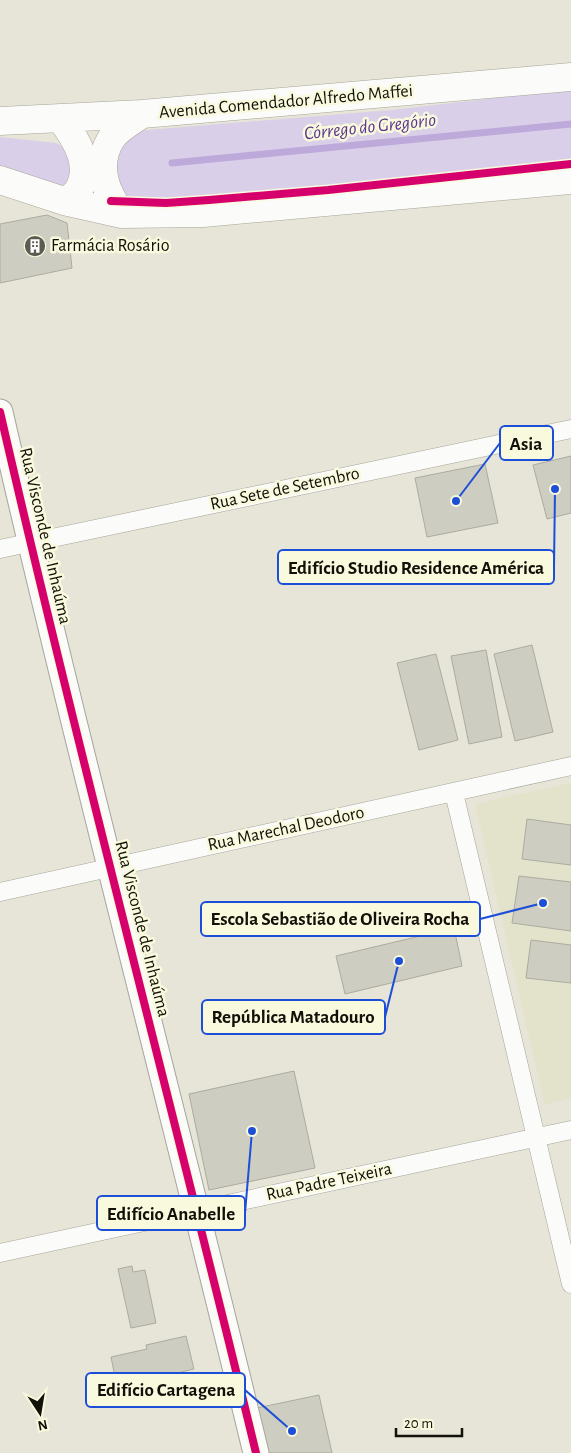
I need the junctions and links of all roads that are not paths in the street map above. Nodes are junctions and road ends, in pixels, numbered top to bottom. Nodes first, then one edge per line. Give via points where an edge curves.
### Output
1 (571, 77) edge
2 (142, 114) junction
3 (61, 118) junction
4 (0, 121) edge
5 (0, 180) edge
6 (571, 180) edge
7 (64, 202) junction
8 (122, 214) junction
9 (0, 412) edge
10 (571, 429) edge
11 (30, 542) junction
12 (0, 549) edge
13 (571, 766) edge
14 (454, 793) junction
15 (111, 867) junction
16 (0, 892) edge
17 (571, 1130) edge
18 (536, 1138) junction
19 (198, 1210) junction
20 (0, 1252) edge
21 (571, 1284) edge
22 (256, 1453) edge

1 - 2 main road, Avenida Comendador Alfredo Maffei
2 - 3 main road, Avenida Comendador Alfredo Maffei
2 - 8 main road via 120,129 104,153 102,173 111,200
3 - 4 main road, Avenida Comendador Alfredo Maffei
3 - 7 main road via 81,152 84,167 83,180 76,193
5 - 7 main road
6 - 8 main road via 203,213
7 - 8 main road
9 - 11 street, Rua Visconde de Inhaúma
10 - 11 street, Rua Sete de Setembro
11 - 12 street, Rua Sete de Setembro
11 - 15 street, Rua Visconde de Inhaúma
13 - 14 street, Rua Marechal Deodoro
14 - 15 street, Rua Marechal Deodoro
14 - 18 street
15 - 16 street, Rua Marechal Deodoro
15 - 19 street, Rua Visconde de Inhaúma
17 - 18 street, Rua Padre Teixeira
18 - 19 street, Rua Padre Teixeira
18 - 21 street
19 - 20 street, Rua Padre Teixeira
19 - 22 street, Rua Visconde de Inhaúma

